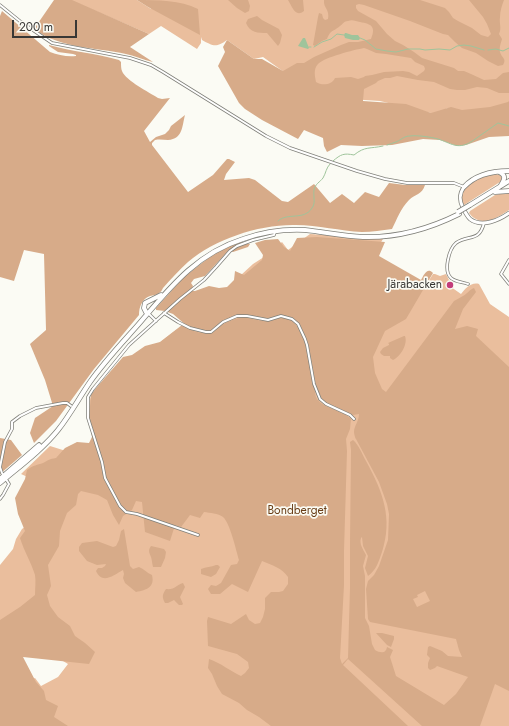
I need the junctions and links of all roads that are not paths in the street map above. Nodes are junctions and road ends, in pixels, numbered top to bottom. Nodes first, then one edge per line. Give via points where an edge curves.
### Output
1 (0, 5) edge
2 (509, 171) edge
3 (498, 172) junction
4 (509, 182) edge
5 (500, 186) junction
6 (464, 187) junction
7 (509, 191) edge
8 (495, 192) junction
9 (470, 206) junction
10 (458, 213) junction
11 (509, 213) edge
12 (484, 223) junction
13 (275, 231) junction
14 (509, 260) edge
15 (468, 284) dead end
16 (509, 284) edge
17 (147, 313) junction
18 (164, 313) junction
19 (156, 321) junction
20 (71, 406) junction
21 (354, 418) dead end
22 (3, 478) edge
23 (0, 483) edge
24 (0, 499) edge
25 (198, 535) dead end

1 - 6 street via 52,43 130,58 151,66 290,148 385,179 407,183 454,182
2 - 3 highway
3 - 5 highway via 505,177
3 - 6 highway via 479,176
4 - 5 highway
4 - 8 highway
5 - 9 highway
6 - 12 street via 460,201 467,215 475,222
7 - 8 highway
8 - 9 highway
9 - 10 highway, bridge
10 - 13 highway via 419,230 385,236 298,230
10 - 17 highway via 421,227 384,234 298,228 252,234 224,244 202,256 161,295 145,304
11 - 12 street
12 - 15 street via 479,234 457,243 449,254 449,275 454,280
13 - 17 highway via 242,239 209,254 180,278
13 - 18 street via 274,235 233,248 204,280
14 - 16 street via 501,274
17 - 19 street
17 - 20 highway via 95,372
17 - 22 highway via 97,373 57,431
18 - 19 street
18 - 21 street via 190,328 206,332 211,332 223,322 237,316 268,320 281,316 292,319 298,324 305,339 314,384 320,399
19 - 25 street via 129,345 93,388 88,397 88,418 106,478 120,506 126,512
20 - 22 highway via 50,435
20 - 22 street via 63,403 36,408 12,422 0,467
22 - 23 highway
22 - 24 street via 9,484

